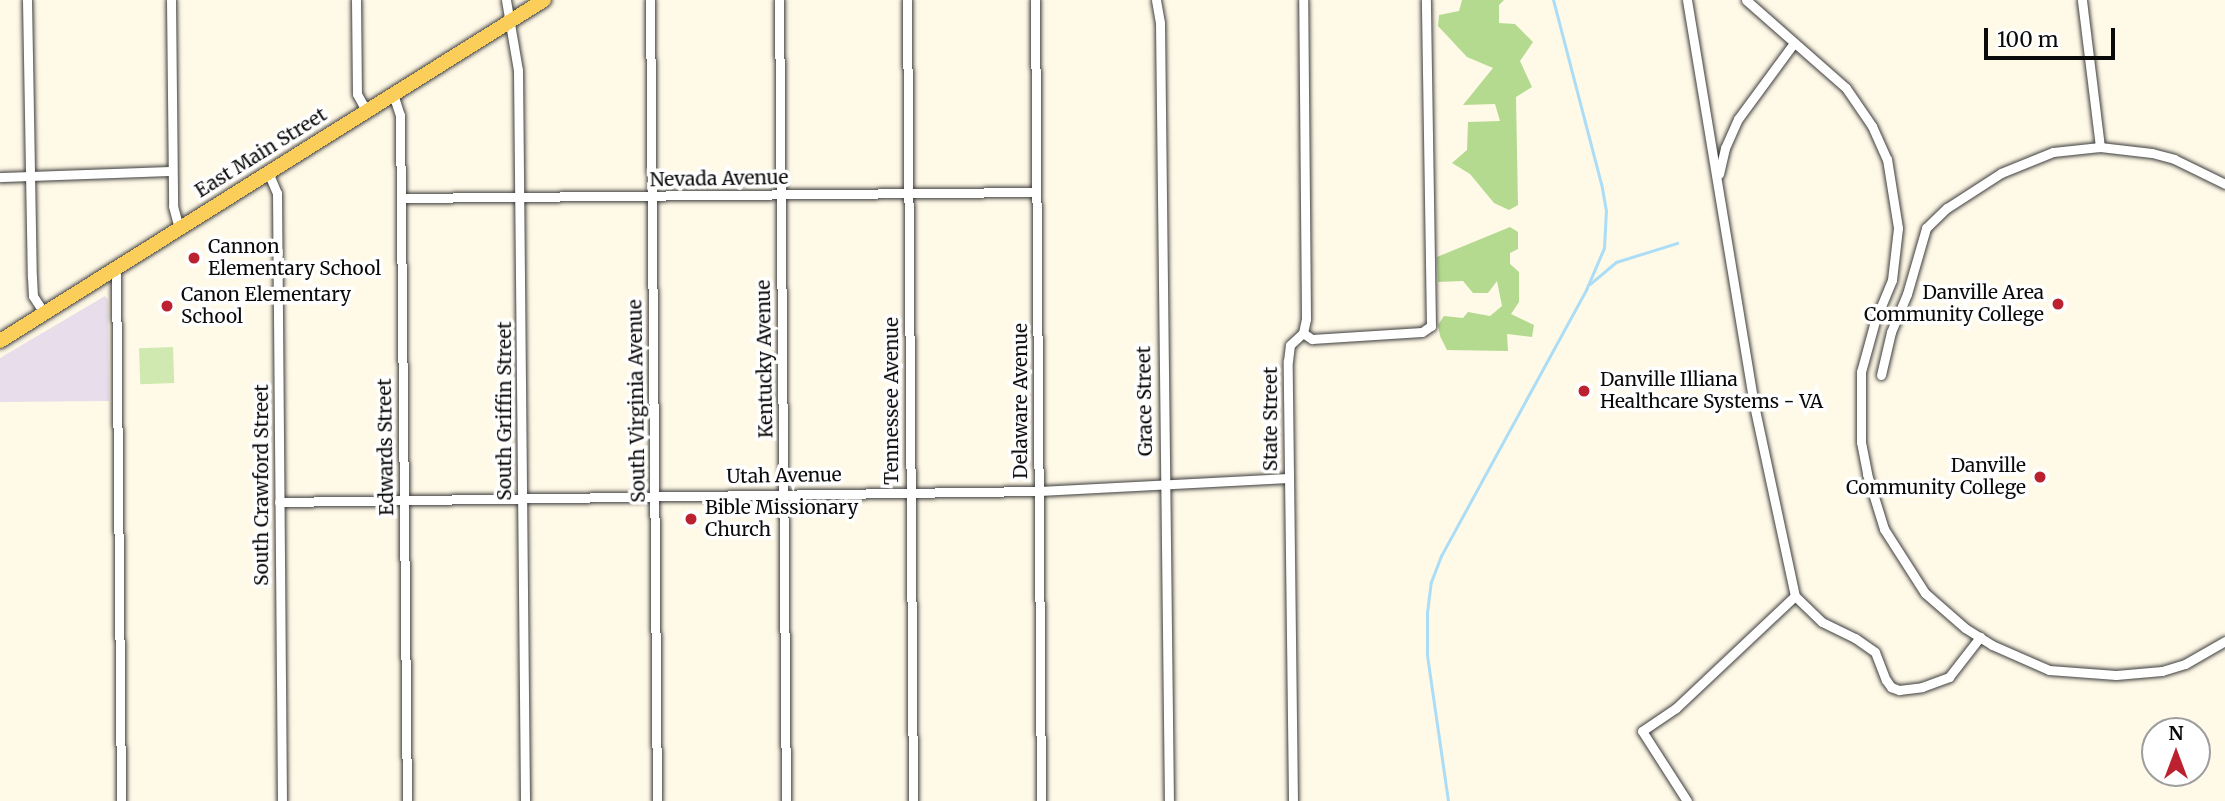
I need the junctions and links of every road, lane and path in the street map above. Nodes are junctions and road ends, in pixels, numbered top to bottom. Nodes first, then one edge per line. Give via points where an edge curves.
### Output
1 (27, 0) edge
2 (171, 0) edge
3 (356, 0) edge
4 (506, 0) edge
5 (544, 0) edge
6 (650, 0) edge
7 (779, 0) edge
8 (906, 0) edge
9 (1035, 0) edge
10 (1156, 0) edge
11 (1303, 0) edge
12 (1426, 0) edge
13 (1687, 0) edge
14 (1746, 0) edge
15 (2082, 0) edge
16 (509, 22) junction
17 (1793, 44) junction
18 (393, 94) junction
19 (366, 110) junction
20 (2100, 147) junction
21 (172, 171) junction
22 (268, 172) junction
23 (30, 176) junction
24 (0, 177) edge
25 (1718, 179) junction
26 (2225, 184) edge
27 (1036, 192) junction
28 (780, 195) junction
29 (909, 195) junction
30 (652, 197) junction
31 (401, 198) junction
32 (521, 199) junction
33 (179, 228) junction
34 (116, 267) junction
35 (44, 313) junction
36 (1303, 333) junction
37 (0, 341) edge
38 (1881, 375) dead end
39 (1289, 478) junction
40 (1164, 485) junction
41 (1039, 491) junction
42 (911, 492) junction
43 (784, 493) junction
44 (656, 495) junction
45 (523, 498) junction
46 (404, 499) junction
47 (279, 502) junction
48 (1795, 596) junction
49 (1980, 637) junction
50 (2225, 641) edge
51 (121, 801) edge
52 (282, 801) edge
53 (407, 801) edge
54 (525, 801) edge
55 (657, 801) edge
56 (786, 801) edge
57 (913, 801) edge
58 (1041, 801) edge
59 (1169, 801) edge
60 (1293, 801) edge
61 (1687, 801) edge

1 - 23 street
2 - 21 street
3 - 19 street via 357,94
4 - 16 street, South Griffin Street
5 - 16 main road, East Main Street
6 - 30 street, South Virginia Avenue
7 - 28 street, Kentucky Avenue
8 - 29 street, Tennessee Avenue
9 - 27 street, Delaware Avenue
10 - 40 street, Grace Street via 1160,23
11 - 36 street, State Street
12 - 36 street via 1431,327 1422,332 1312,339
13 - 25 street
14 - 17 street
15 - 20 street
16 - 18 main road, East Main Street
16 - 32 street, South Griffin Street via 518,70
17 - 25 street via 1738,119
17 - 49 street via 1846,88 1872,125 1893,187 1898,228 1892,280 1861,372 1861,442 1884,529 1925,593
18 - 19 main road, East Main Street
18 - 31 street, Edwards Street via 400,115
19 - 22 main road, East Main Street
20 - 26 street via 2174,159
20 - 38 street via 2053,152 2001,173 1947,208 1926,228
21 - 23 street
21 - 33 street
22 - 33 main road, East Main Street
22 - 47 street, South Crawford Street via 277,193
23 - 24 street
23 - 35 street via 33,296
25 - 48 street via 1754,405
27 - 29 street, Nevada Avenue
27 - 41 street, Delaware Avenue
28 - 29 street, Nevada Avenue
28 - 30 street, Nevada Avenue
28 - 43 street, Kentucky Avenue
29 - 42 street, Tennessee Avenue
30 - 32 street, Nevada Avenue
30 - 44 street, South Virginia Avenue
31 - 32 street, Nevada Avenue
31 - 46 street, Edwards Street
32 - 45 street, South Griffin Street
33 - 34 main road, East Main Street
34 - 35 main road, East Main Street
34 - 51 street
35 - 37 main road, East Main Street
36 - 39 street, State Street via 1290,345 1288,362
39 - 40 street, Utah Avenue
39 - 60 street, State Street
40 - 41 street, Utah Avenue
40 - 59 street, Grace Street
41 - 42 street, Utah Avenue
41 - 58 street, Delaware Avenue
42 - 43 street, Utah Avenue
42 - 57 street, Tennessee Avenue
43 - 44 street, Utah Avenue
43 - 56 street, Kentucky Avenue
44 - 45 street, Utah Avenue
44 - 55 street, South Virginia Avenue
45 - 46 street, Utah Avenue
45 - 54 street, South Griffin Street
46 - 47 street, Utah Avenue
46 - 53 street, Edwards Street
47 - 52 street, South Crawford Street
48 - 49 street via 1822,622 1875,652 1886,680 1899,690 1949,677
48 - 61 street via 1676,708 1642,730
49 - 50 street via 2049,670 2116,675 2185,664

